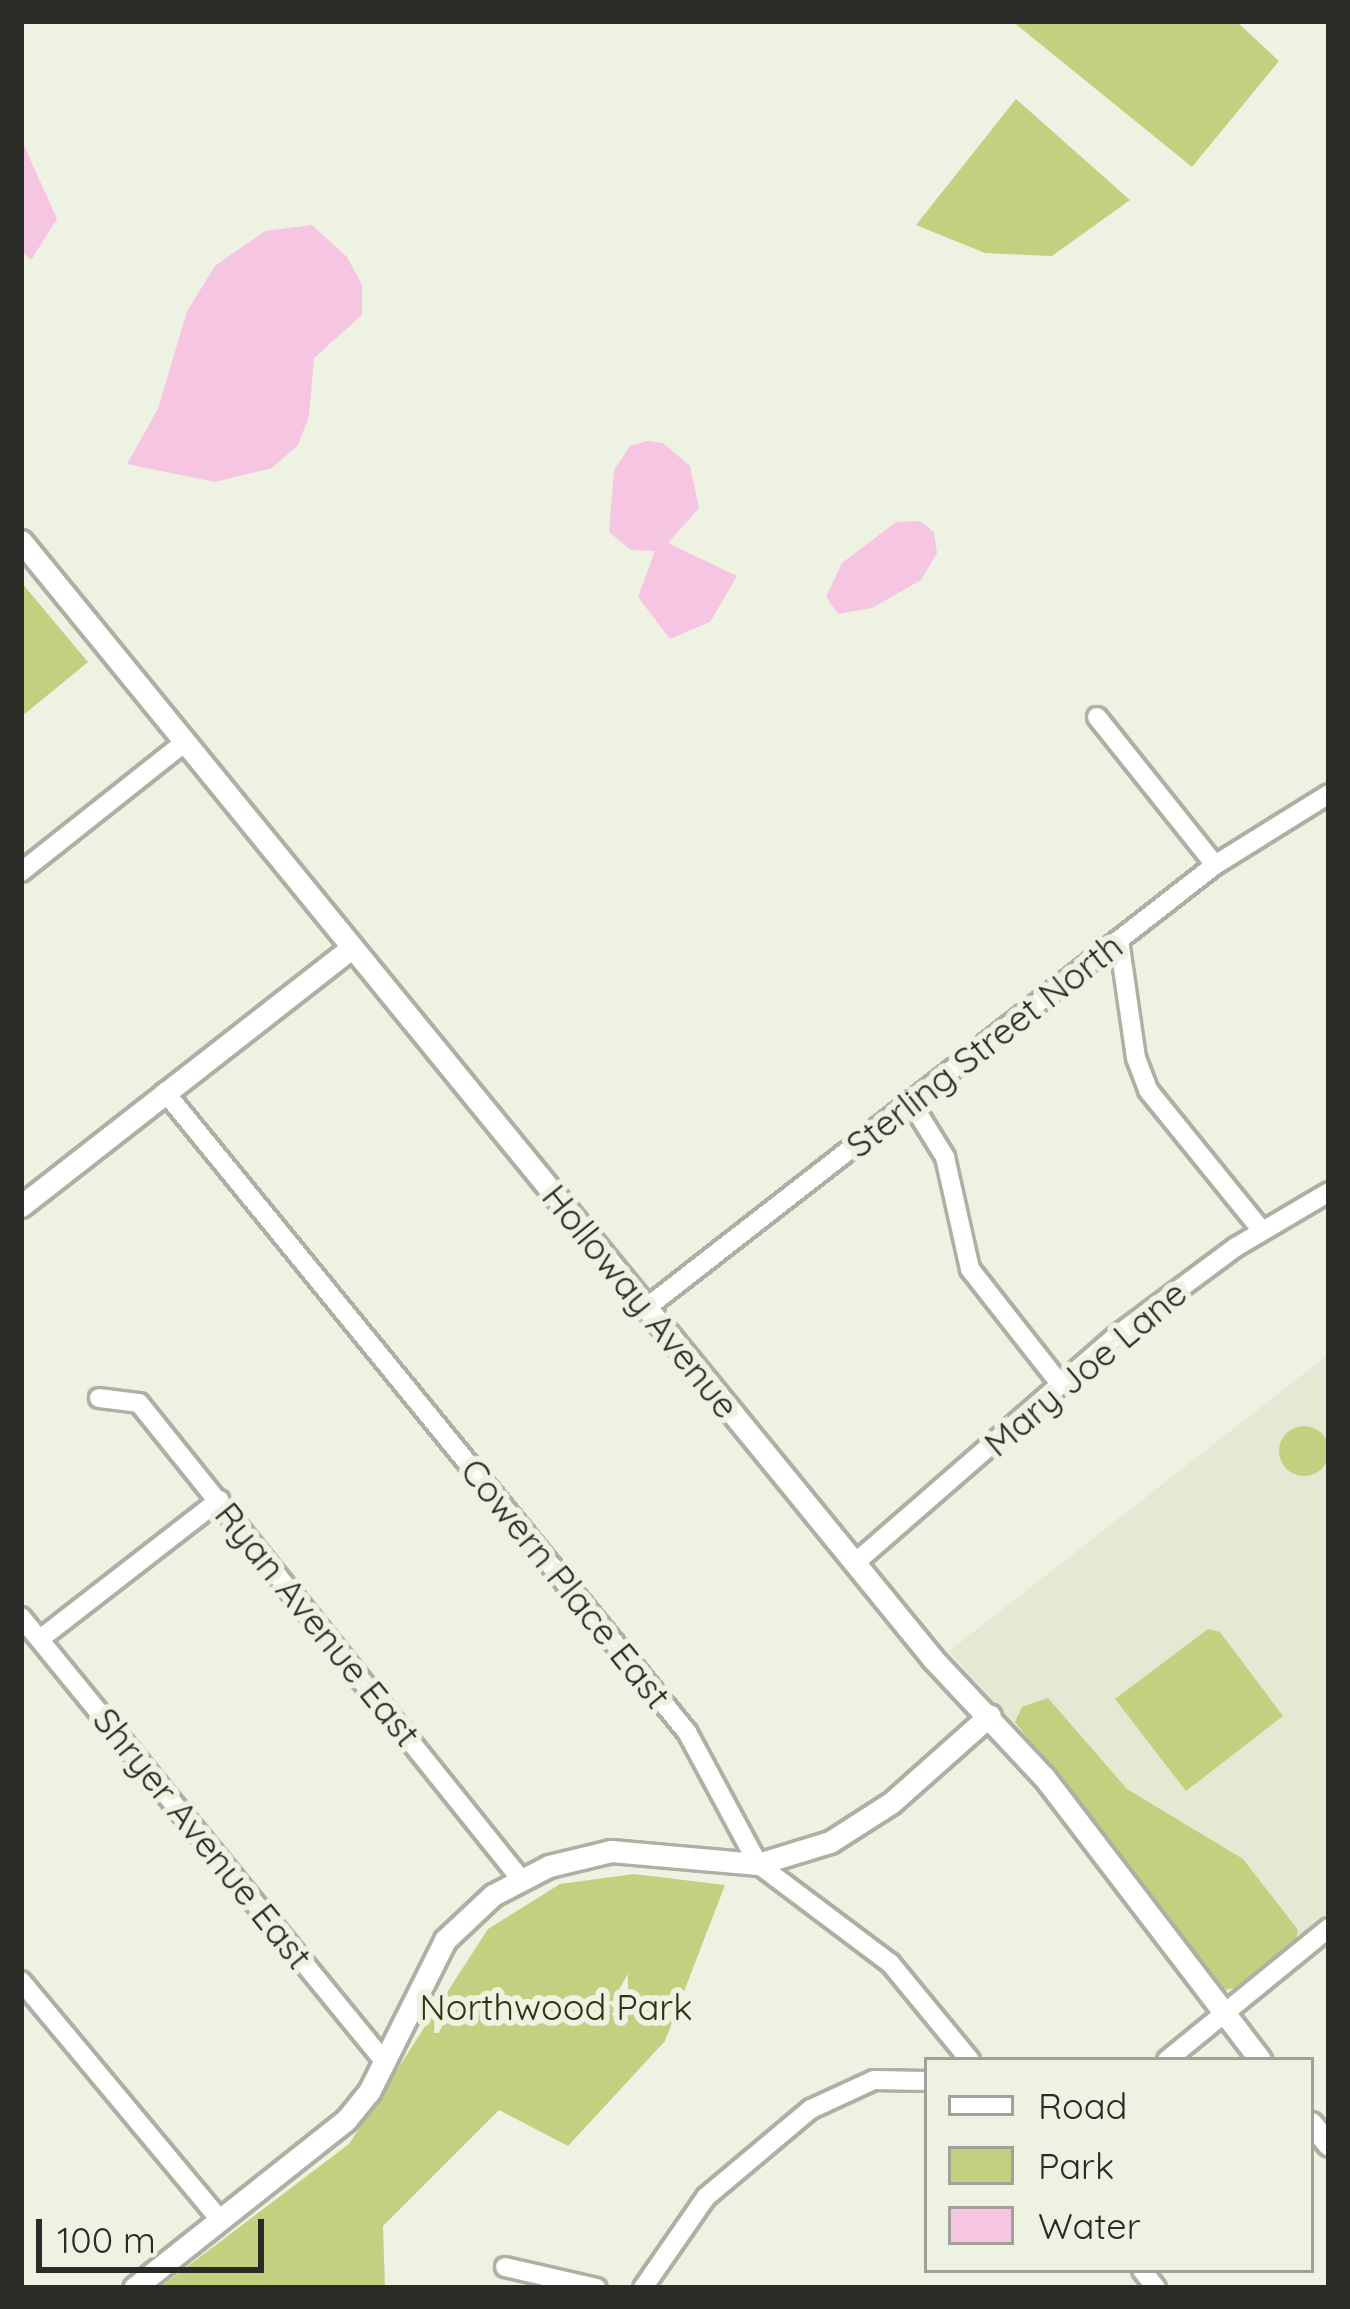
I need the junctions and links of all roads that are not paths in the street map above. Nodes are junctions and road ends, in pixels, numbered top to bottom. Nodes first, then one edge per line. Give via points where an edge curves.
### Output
1 (21, 541) edge
2 (1097, 717) dead end
3 (185, 742) junction
4 (1329, 794) edge
5 (1215, 865) junction
6 (21, 872) edge
7 (1119, 940) junction
8 (352, 946) junction
9 (165, 1092) junction
10 (911, 1102) junction
11 (1329, 1192) edge
12 (21, 1206) edge
13 (1262, 1231) junction
14 (646, 1307) junction
15 (1061, 1384) junction
16 (99, 1398) dead end
17 (219, 1500) junction
18 (855, 1563) junction
19 (21, 1617) edge
20 (40, 1639) junction
21 (990, 1715) junction
22 (758, 1864) junction
23 (520, 1878) junction
24 (1329, 1928) edge
25 (21, 1981) edge
26 (1222, 2013) junction
27 (968, 2057) edge
28 (1171, 2057) edge
29 (1258, 2057) edge
30 (384, 2061) junction
31 (924, 2081) edge
32 (219, 2219) junction
33 (506, 2267) dead end
34 (136, 2288) edge
35 (597, 2288) edge
36 (643, 2288) edge

1 - 3 street, Holloway Avenue
2 - 5 street
3 - 6 street
3 - 8 street, Holloway Avenue
4 - 5 street, Sterling Street North
5 - 7 street, Sterling Street North
7 - 10 street, Sterling Street North
7 - 13 street via 1148,1090
8 - 9 street
8 - 14 street, Holloway Avenue
9 - 12 street
9 - 22 street, Cowern Place East via 687,1732
10 - 14 street, Sterling Street North
10 - 15 street via 945,1157 970,1269
11 - 13 street, Mary Joe Lane
13 - 15 street, Mary Joe Lane
14 - 18 street, Holloway Avenue
15 - 18 street, Mary Joe Lane
16 - 17 street, Ryan Avenue East via 139,1403
17 - 20 street
17 - 23 street, Ryan Avenue East
18 - 21 street, Holloway Avenue
19 - 20 street, Shryer Avenue East
20 - 30 street, Shryer Avenue East
21 - 22 street via 855,1827
21 - 26 street, Holloway Avenue
22 - 23 street via 611,1851
22 - 27 street, Cowern Place East via 890,1963
23 - 30 street via 445,1940
24 - 26 street
25 - 32 street
26 - 28 street
26 - 29 street, Holloway Avenue
30 - 32 street via 346,2120
31 - 36 street via 874,2080 811,2109 706,2197
32 - 34 street
33 - 35 street

